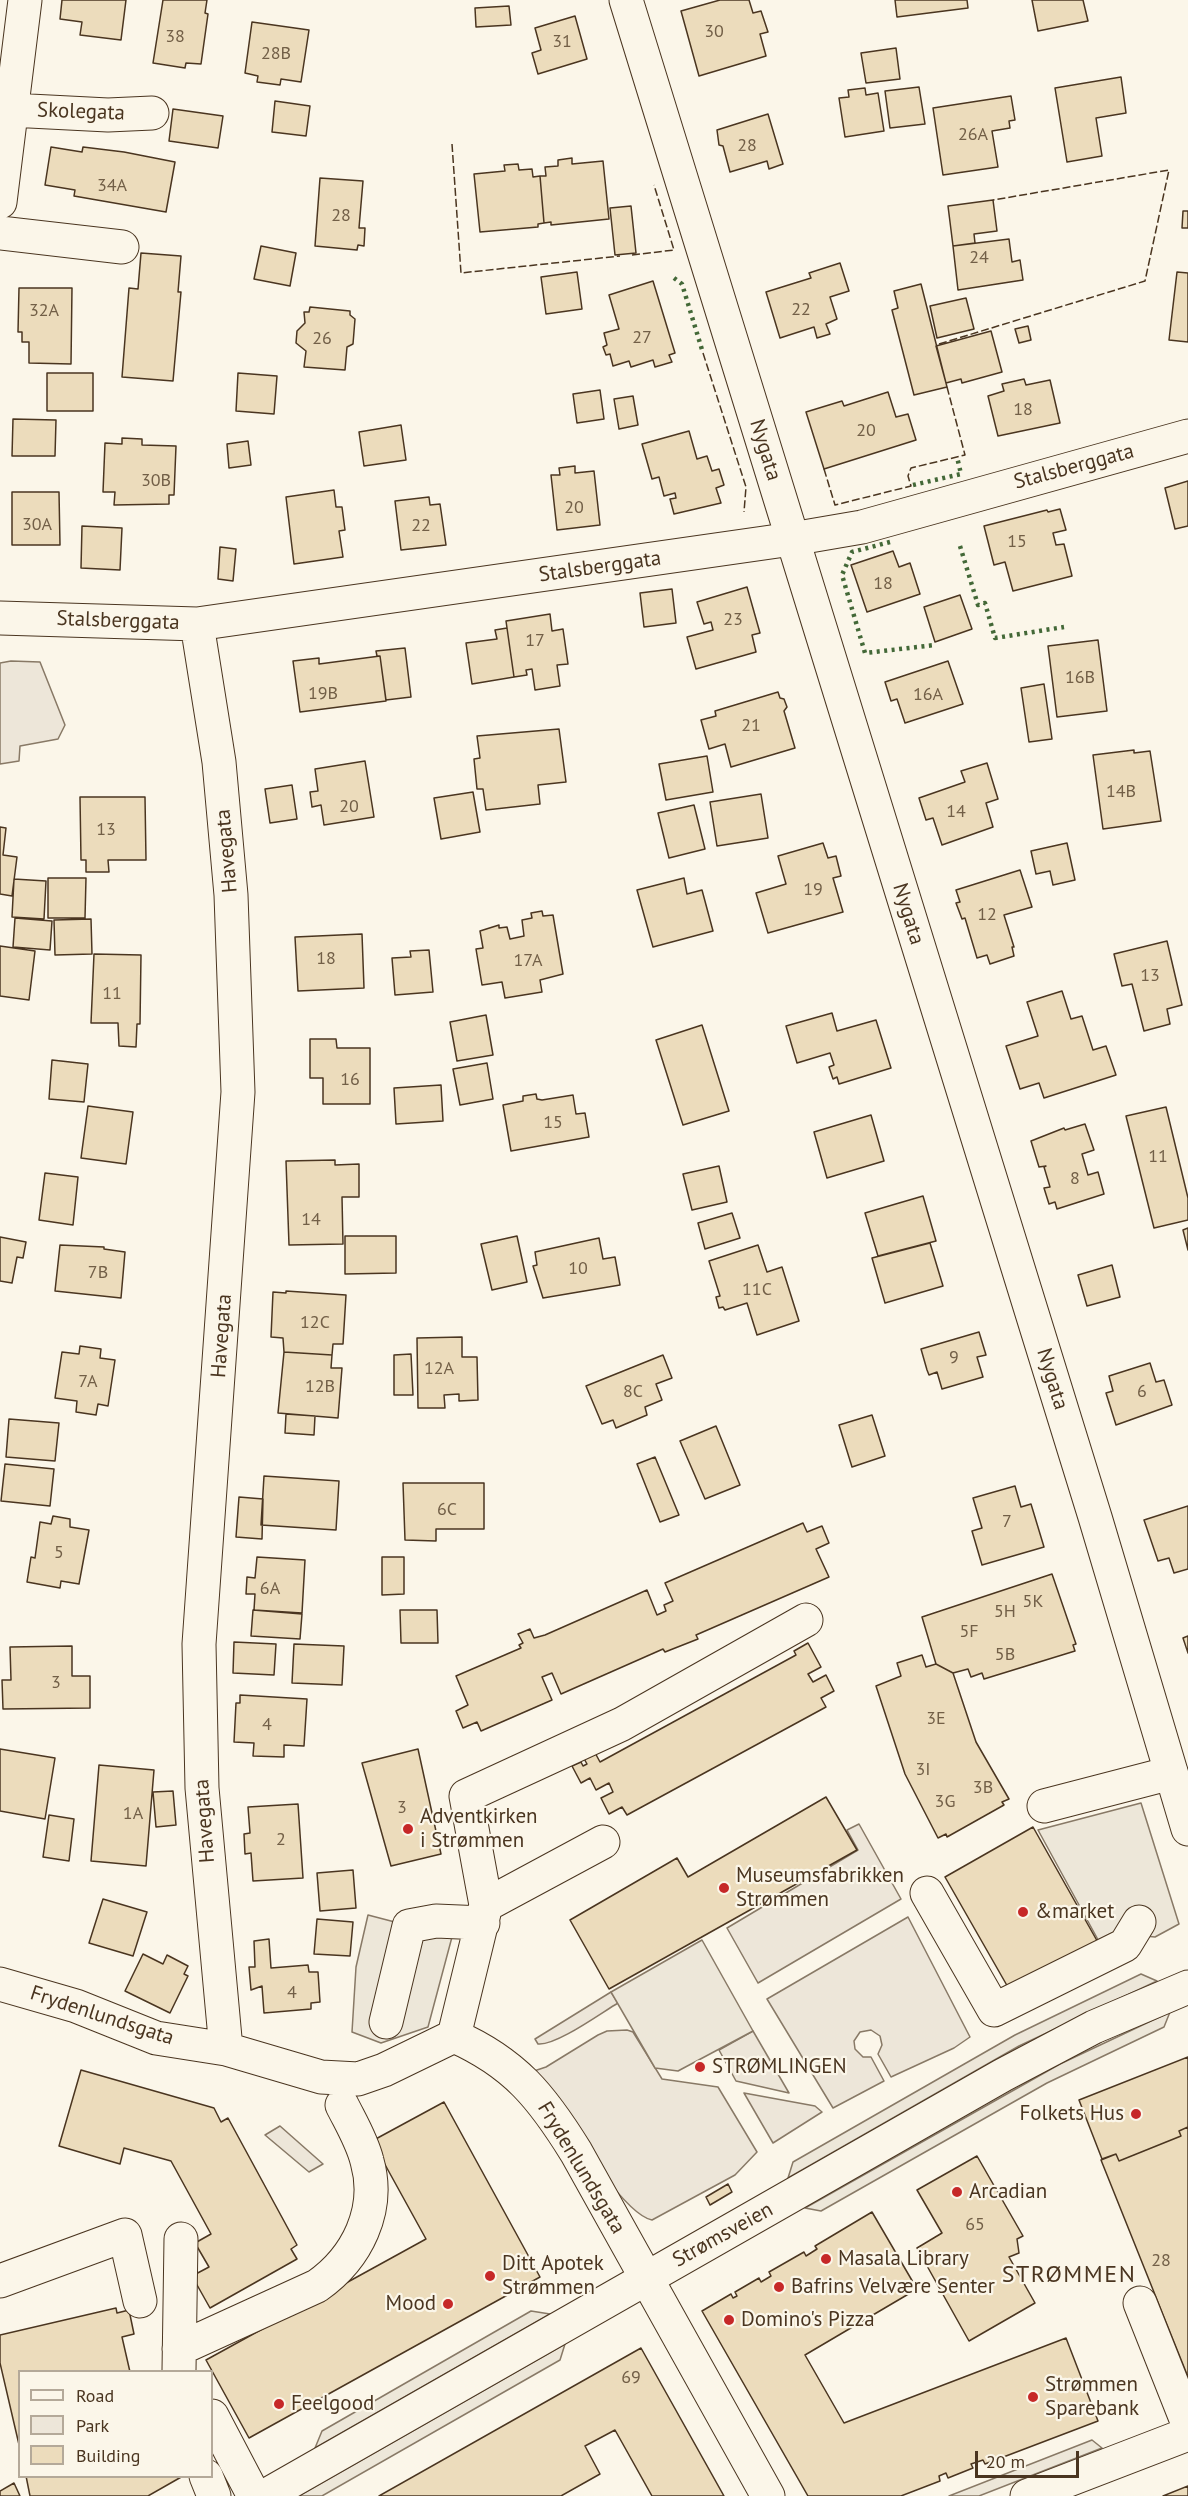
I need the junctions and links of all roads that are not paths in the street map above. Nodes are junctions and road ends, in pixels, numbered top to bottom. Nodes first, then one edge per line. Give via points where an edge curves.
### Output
1 (25, 0) edge
2 (626, 0) edge
3 (10, 110) junction
4 (152, 113) dead end
5 (0, 202) edge
6 (0, 233) edge
7 (122, 247) dead end
8 (1188, 436) edge
9 (792, 539) junction
10 (0, 618) edge
11 (197, 624) junction
12 (806, 1620) dead end
13 (1171, 1773) junction
14 (1044, 1806) dead end
15 (1188, 1829) edge
16 (603, 1842) dead end
17 (927, 1893) dead end
18 (484, 1914) junction
19 (1138, 1922) dead end
20 (0, 1984) edge
21 (1188, 1987) edge
22 (386, 2022) dead end
23 (454, 2036) junction
24 (225, 2049) junction
25 (342, 2105) dead end
26 (181, 2239) dead end
27 (647, 2278) junction
28 (0, 2281) edge
29 (140, 2301) dead end
30 (1140, 2303) dead end
31 (189, 2364) edge
32 (213, 2418) edge
33 (1188, 2424) edge
34 (1188, 2434) edge
35 (207, 2478) edge
36 (214, 2496) edge
37 (254, 2496) edge
38 (265, 2496) edge
39 (768, 2496) edge
40 (1027, 2496) edge

1 - 3 street, Skolegata
2 - 9 street, Nygata
3 - 4 street, Skolegata
3 - 5 street, Skolegata
6 - 7 street
8 - 9 street, Stalsberggata via 862,527
9 - 11 street, Stalsberggata
9 - 13 street, Nygata
10 - 11 street, Stalsberggata
11 - 24 street, Havegata via 219,762 231,895 238,1092 199,1644 202,1788
12 - 18 street via 622,1724 466,1796
13 - 14 street
13 - 15 street, Nygata
16 - 18 street
17 - 19 street via 994,2010 1125,1945
18 - 22 street via 409,1926
18 - 23 street
20 - 24 street, Frydenlundsgata via 76,2006 156,2038
21 - 27 street, Strømsveien via 1094,2027 1003,2075
23 - 24 street, Frydenlundsgata via 358,2079 321,2077
23 - 27 street, Frydenlundsgata via 487,2051 548,2107
25 - 31 street via 361,2142 372,2184 368,2216 350,2256 317,2286
26 - 31 street
27 - 38 street, Strømsveien
27 - 39 street, Frydenlundsgata
28 - 29 street via 125,2235
30 - 33 street
32 - 37 street
34 - 40 street
35 - 36 street

